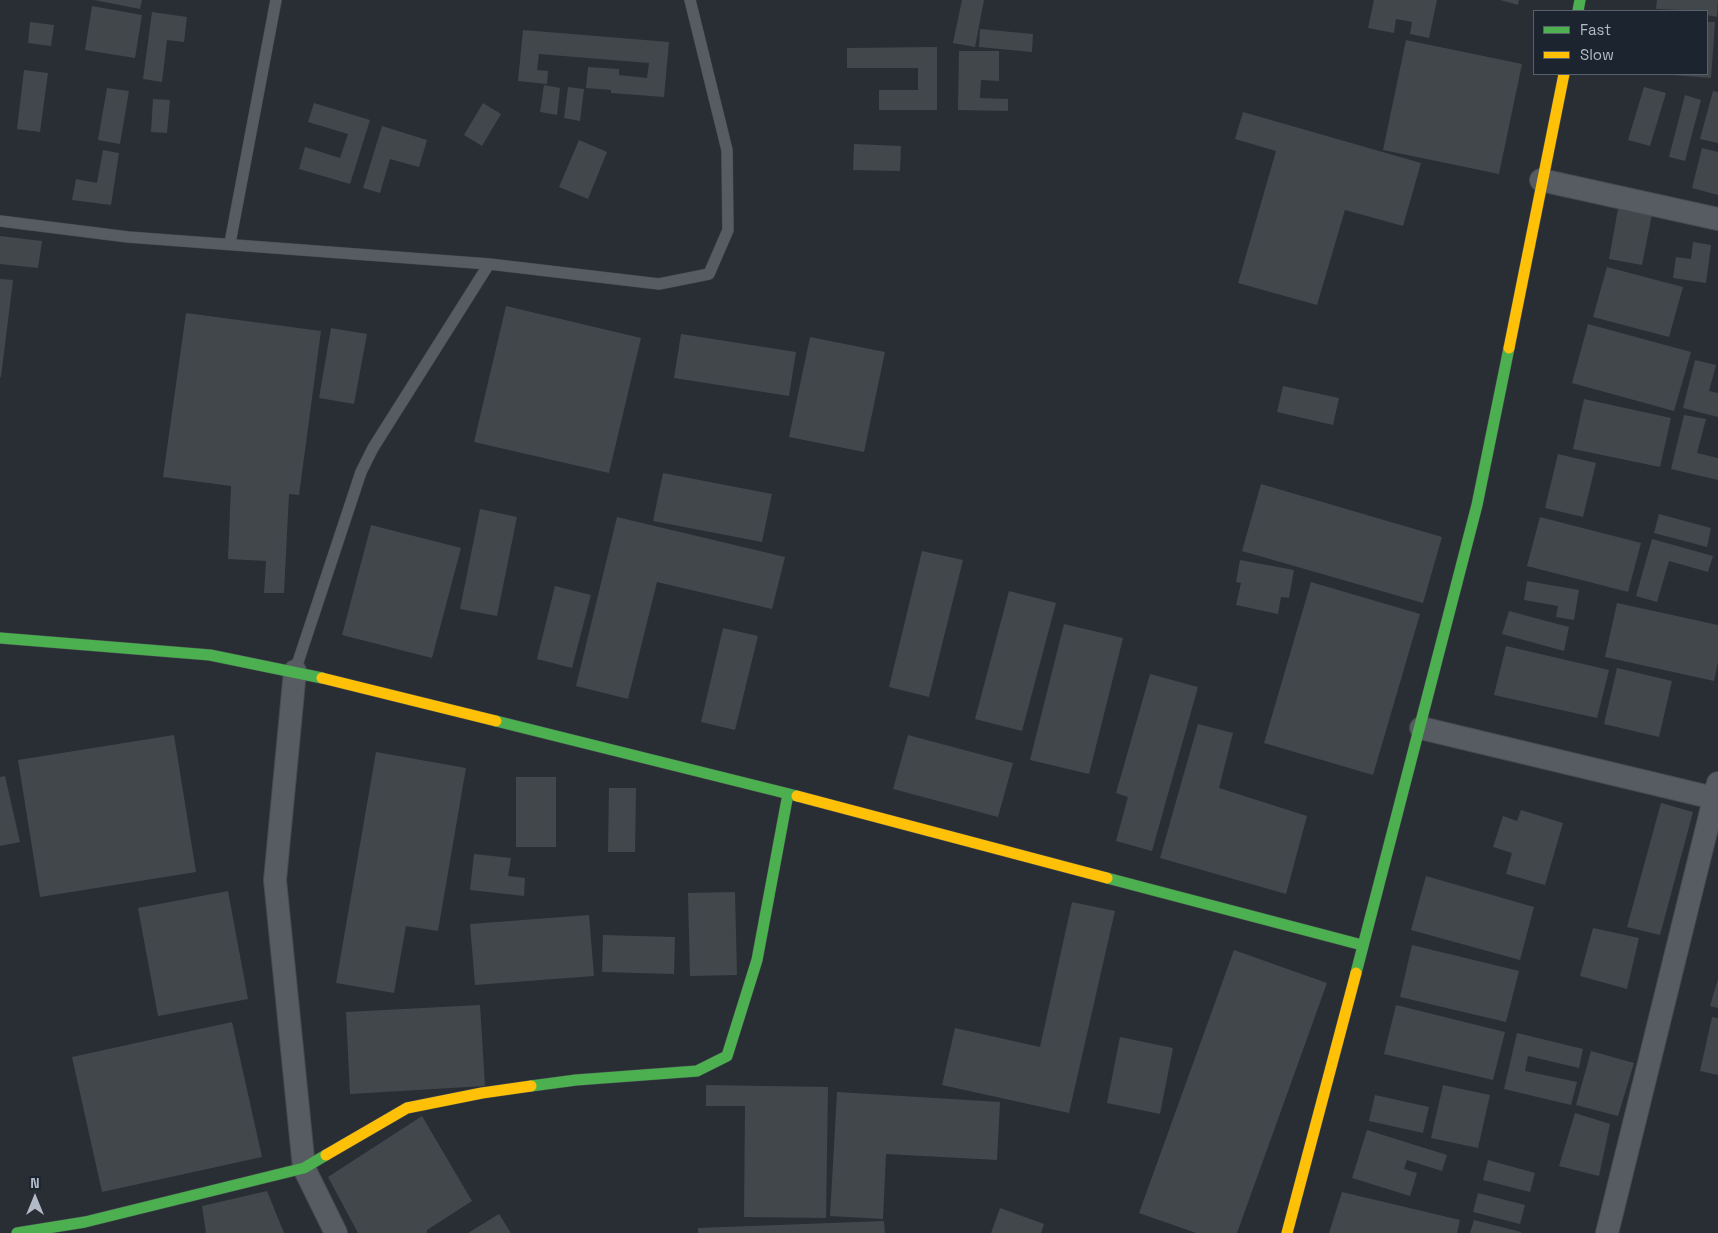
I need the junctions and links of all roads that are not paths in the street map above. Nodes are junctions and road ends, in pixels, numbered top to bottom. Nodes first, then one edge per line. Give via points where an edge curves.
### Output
1 (276, 0) edge
2 (690, 0) edge
3 (1564, 75) edge
4 (1541, 180) junction
5 (1718, 219) edge
6 (0, 221) edge
7 (230, 243) junction
8 (489, 264) junction
9 (0, 638) edge
10 (295, 671) junction
11 (1421, 728) junction
12 (788, 794) junction
13 (1717, 794) edge
14 (1362, 945) junction
15 (304, 1168) junction
16 (18, 1233) edge
17 (336, 1233) edge
18 (1287, 1233) edge
19 (1607, 1233) edge

1 - 7 lane
2 - 8 lane via 727,150 728,230 708,274 659,284
3 - 4 street
4 - 5 street
4 - 11 street via 1477,505
6 - 7 lane via 128,236
7 - 8 lane
8 - 10 lane via 369,456
9 - 10 street via 210,655
10 - 12 street
10 - 15 street via 275,880
11 - 13 street
11 - 14 street
12 - 14 street
12 - 15 street via 761,945 744,1013 727,1056 697,1071 576,1080 406,1108
13 - 19 street
14 - 18 street
15 - 16 street via 85,1222
15 - 17 street

